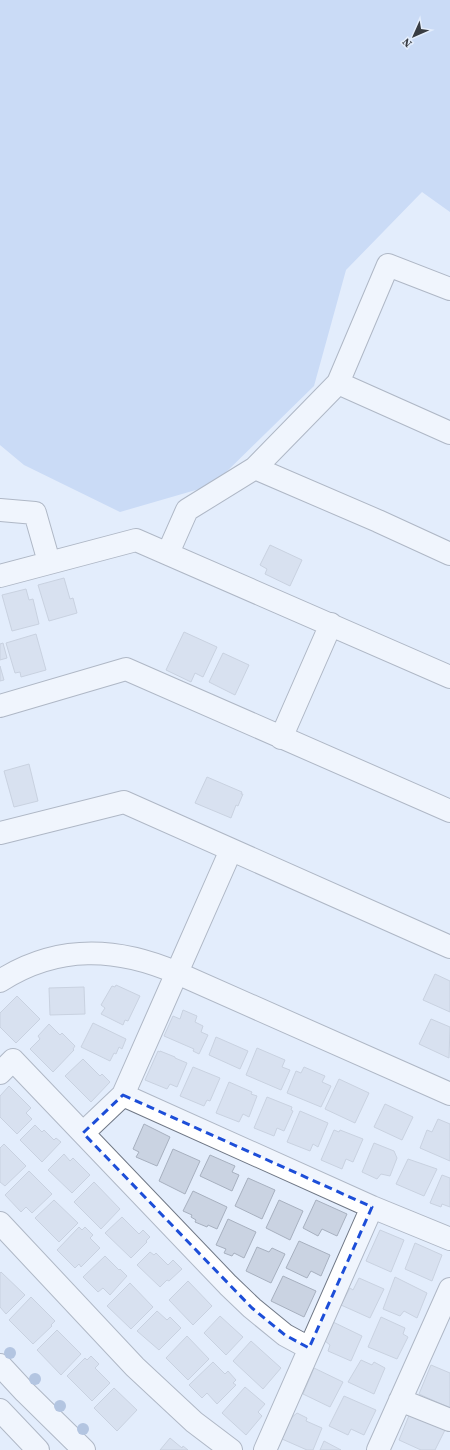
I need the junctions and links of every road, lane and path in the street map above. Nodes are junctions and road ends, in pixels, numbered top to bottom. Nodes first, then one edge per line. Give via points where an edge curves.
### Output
1 (450, 289) edge
2 (338, 383) junction
3 (450, 433) edge
4 (255, 468) junction
5 (0, 510) edge
6 (168, 553) junction
7 (450, 554) edge
8 (49, 562) junction
9 (0, 576) edge
10 (331, 624) junction
11 (450, 677) edge
12 (0, 706) edge
13 (281, 738) junction
14 (450, 811) edge
15 (0, 833) edge
16 (231, 850) junction
17 (450, 947) edge
18 (177, 973) junction
19 (0, 981) edge
20 (0, 1073) edge
21 (450, 1094) edge
22 (123, 1095) junction
23 (84, 1133) junction
24 (372, 1207) junction
25 (0, 1223) edge
26 (450, 1239) edge
27 (450, 1289) edge
28 (309, 1348) junction
29 (0, 1365) edge
30 (400, 1400) junction
31 (0, 1410) edge
32 (450, 1420) edge
33 (38, 1450) edge
34 (84, 1450) edge
35 (231, 1450) edge
36 (264, 1450) edge
37 (378, 1450) edge

1 - 2 street via 388,265
2 - 3 street
2 - 4 street
4 - 6 street via 188,510
4 - 7 street
5 - 8 street via 35,513
6 - 8 street via 136,540
6 - 10 street
8 - 9 street
10 - 11 street
10 - 13 street
12 - 13 street via 126,669
13 - 14 street
15 - 16 street via 124,802
16 - 17 street
16 - 18 street
18 - 19 street via 132,957 88,953 46,960
18 - 21 street
18 - 22 street
20 - 23 street via 14,1060
22 - 23 street
22 - 24 street
23 - 28 street via 237,1294 285,1335
24 - 26 street
24 - 28 street
25 - 35 street via 136,1367 194,1422
27 - 30 street
28 - 36 street
29 - 34 street
30 - 32 street
30 - 37 street
31 - 33 street

